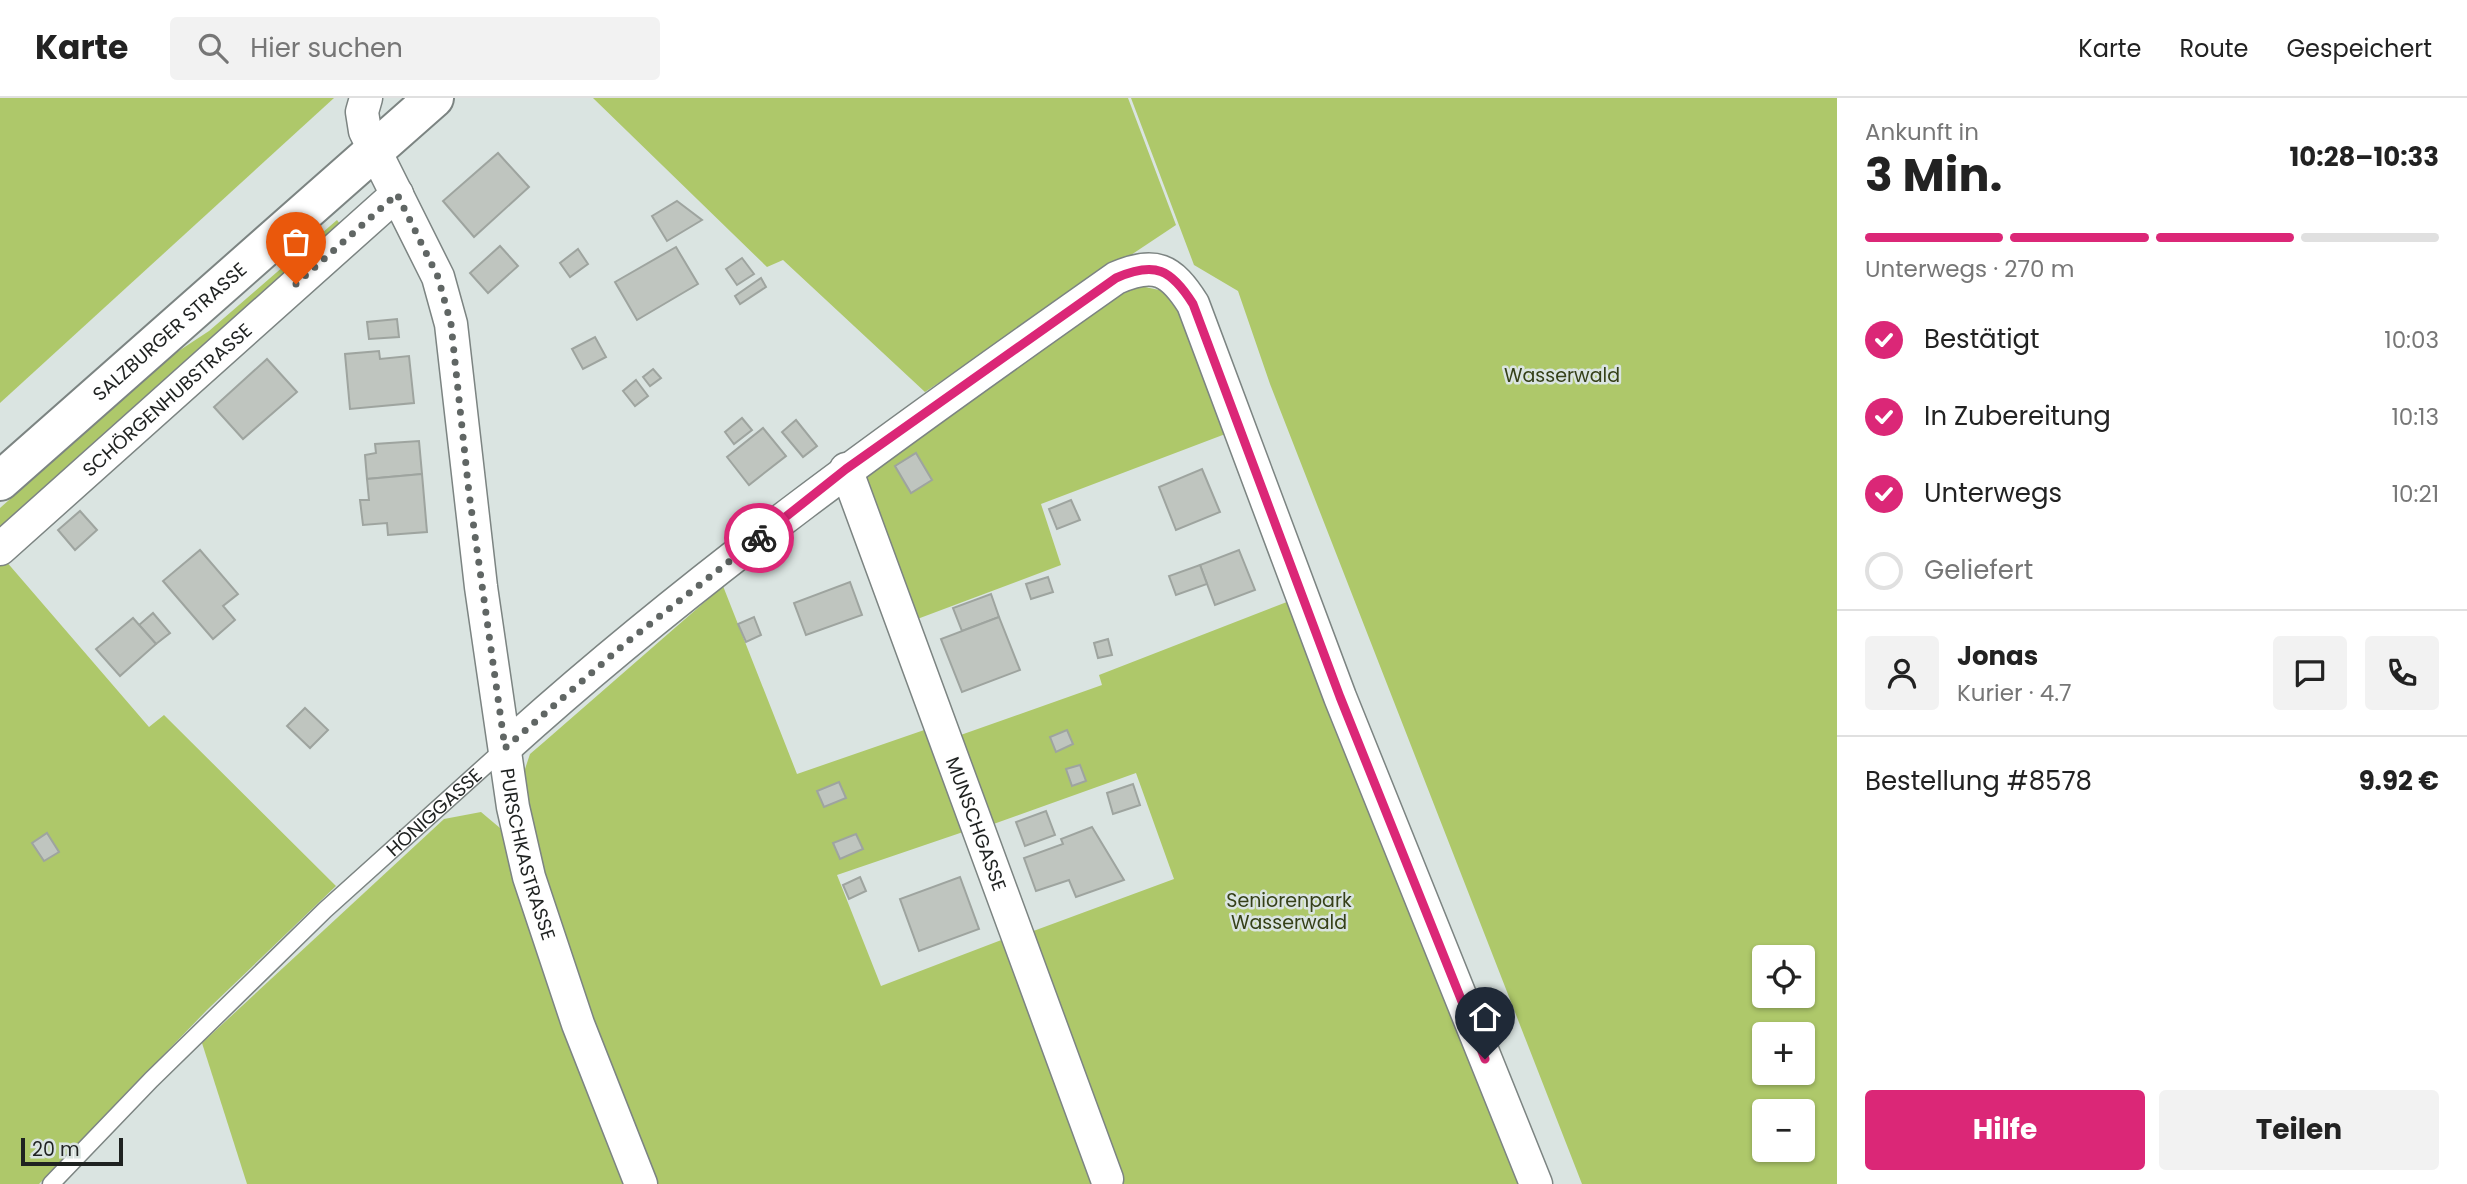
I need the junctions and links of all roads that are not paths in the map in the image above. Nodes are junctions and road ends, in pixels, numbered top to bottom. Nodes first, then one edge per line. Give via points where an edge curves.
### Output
1 (366, 98) edge
2 (434, 98) edge
3 (374, 149) junction
4 (397, 194) junction
5 (846, 469) junction
6 (0, 481) edge
7 (0, 549) edge
8 (505, 748) junction
9 (1107, 1180) dead end
10 (51, 1184) edge
11 (641, 1184) edge
12 (1536, 1184) edge

1 - 3 street, PURSCHKASTRASSE via 362,112
2 - 3 main road, SALZBURGER STRASSE
3 - 4 street, PURSCHKASTRASSE
3 - 6 main road, SALZBURGER STRASSE
4 - 7 street, SCHÖRGENHUBSTRASSE
4 - 8 street, PURSCHKASTRASSE via 438,277 451,324
5 - 8 street, HÖNIGGASSE via 627,642
5 - 9 street, MUNSCHGASSE
5 - 12 street, HÖNIGGASSE via 1116,278 1135,270 1160,269 1180,284 1193,304 1340,697
8 - 10 lane, HÖNIGGASSE via 325,910
8 - 11 street, PURSCHKASTRASSE via 529,877 578,1024

